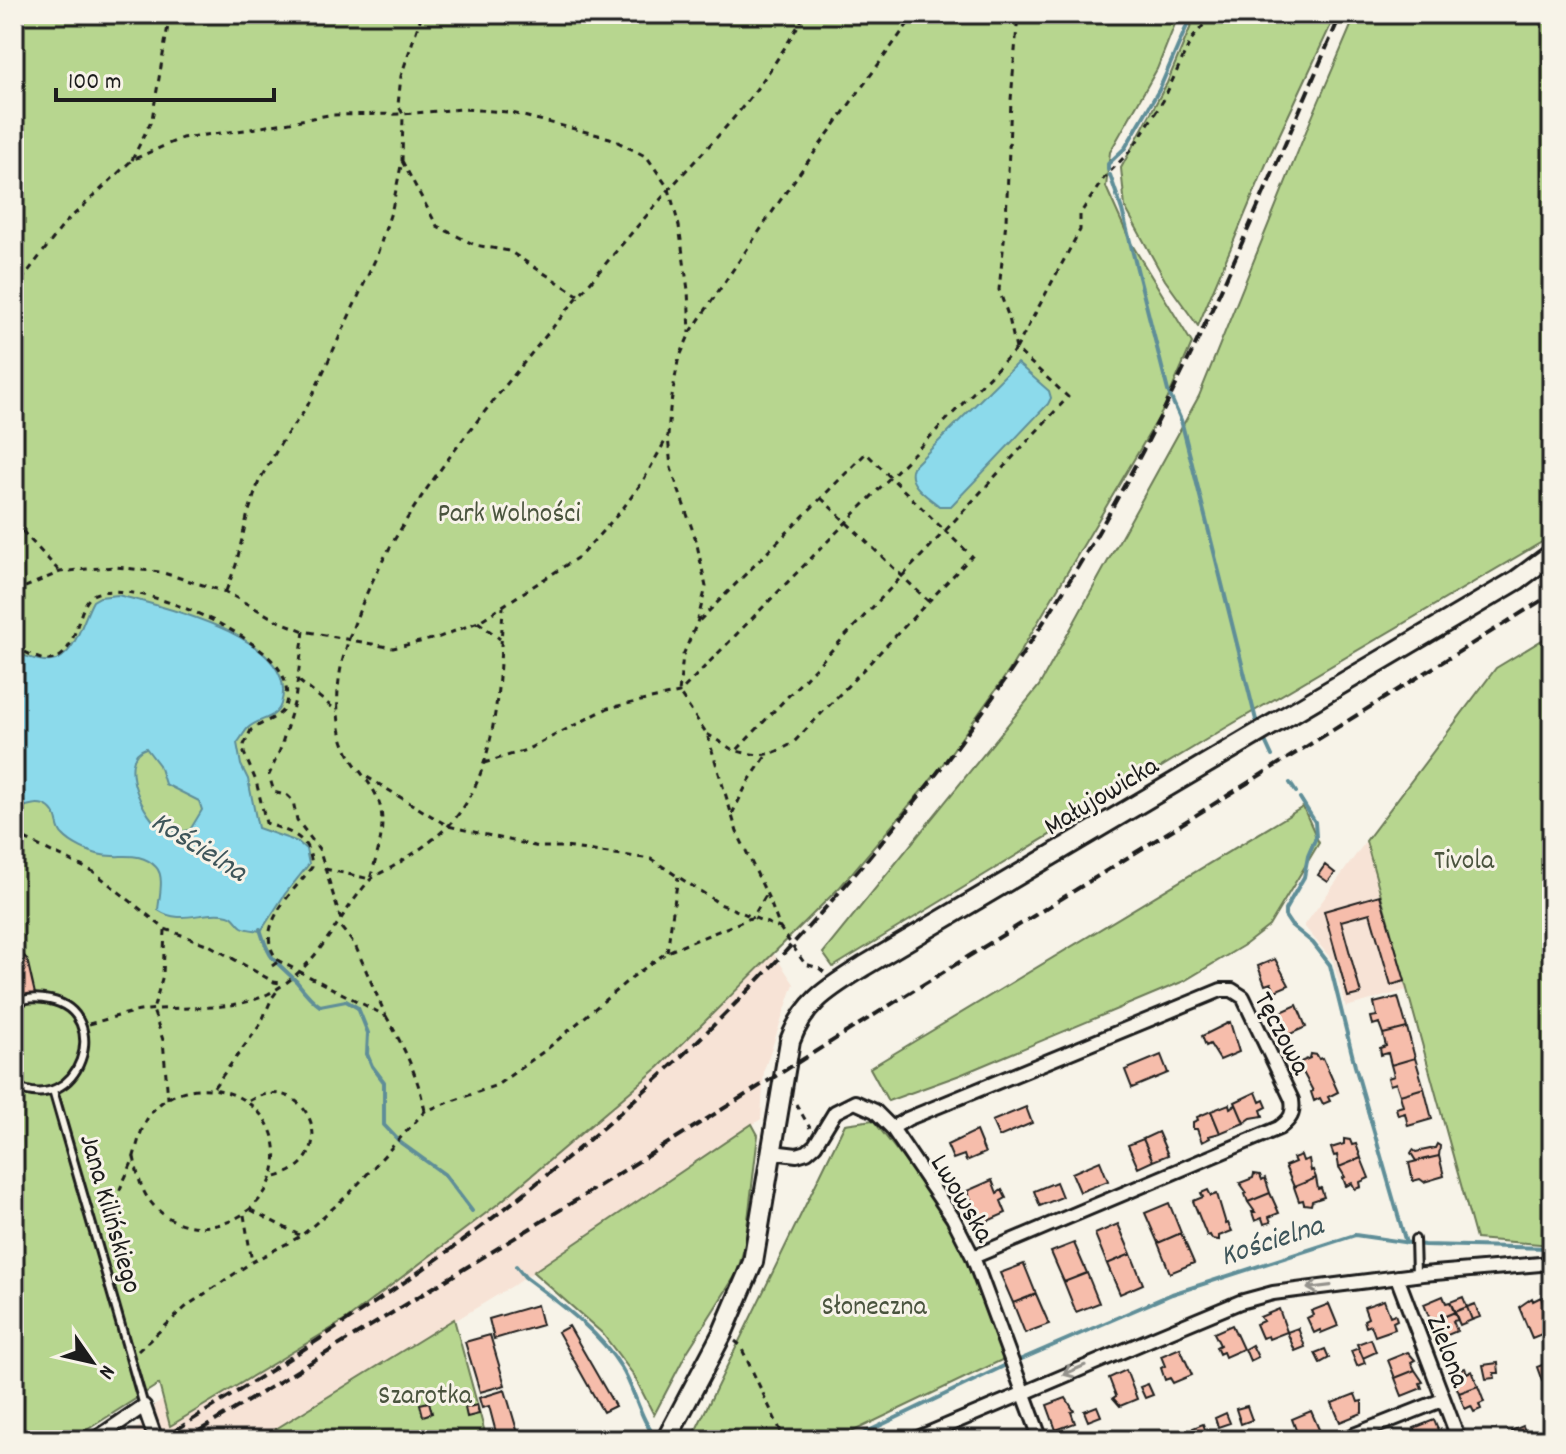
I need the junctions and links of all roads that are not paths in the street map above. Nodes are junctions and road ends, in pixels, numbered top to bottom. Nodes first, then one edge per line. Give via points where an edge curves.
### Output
1 (1552, 554) edge
2 (14, 1004) edge
3 (14, 1086) edge
4 (53, 1090) junction
5 (892, 1128) junction
6 (772, 1152) junction
7 (1415, 1239) dead end
8 (973, 1257) junction
9 (1552, 1263) edge
10 (1416, 1274) junction
11 (1397, 1277) junction
12 (1023, 1392) junction
13 (1442, 1400) junction
14 (144, 1406) junction
15 (668, 1437) edge
16 (94, 1440) edge
17 (156, 1440) edge
18 (913, 1440) edge
19 (1041, 1440) edge
20 (1341, 1440) edge
21 (1459, 1440) edge

1 - 6 street, Małujowicka via 1517,580 834,984 797,1023 786,1058
2 - 4 lane via 37,997 55,1001 81,1026 81,1065
3 - 4 lane via 38,1093
4 - 14 lane, Jana Kilińskiego
5 - 6 street, Lwowska via 875,1111 855,1102 835,1112 807,1152
5 - 8 street, Lwowska
5 - 8 street, Tęczowa via 1221,990 1243,997 1292,1100 1294,1112 1288,1121
6 - 15 street, Małujowicka via 746,1283
7 - 10 lane
8 - 12 street, Lwowska
9 - 10 street
10 - 11 street
11 -> 12 street via 1240,1302
11 - 13 street, Zielona
12 - 18 street
12 - 19 street, Lwowska
13 - 20 street
13 - 21 street, Zielona
14 - 16 street
14 - 17 street, Jana Kilińskiego

